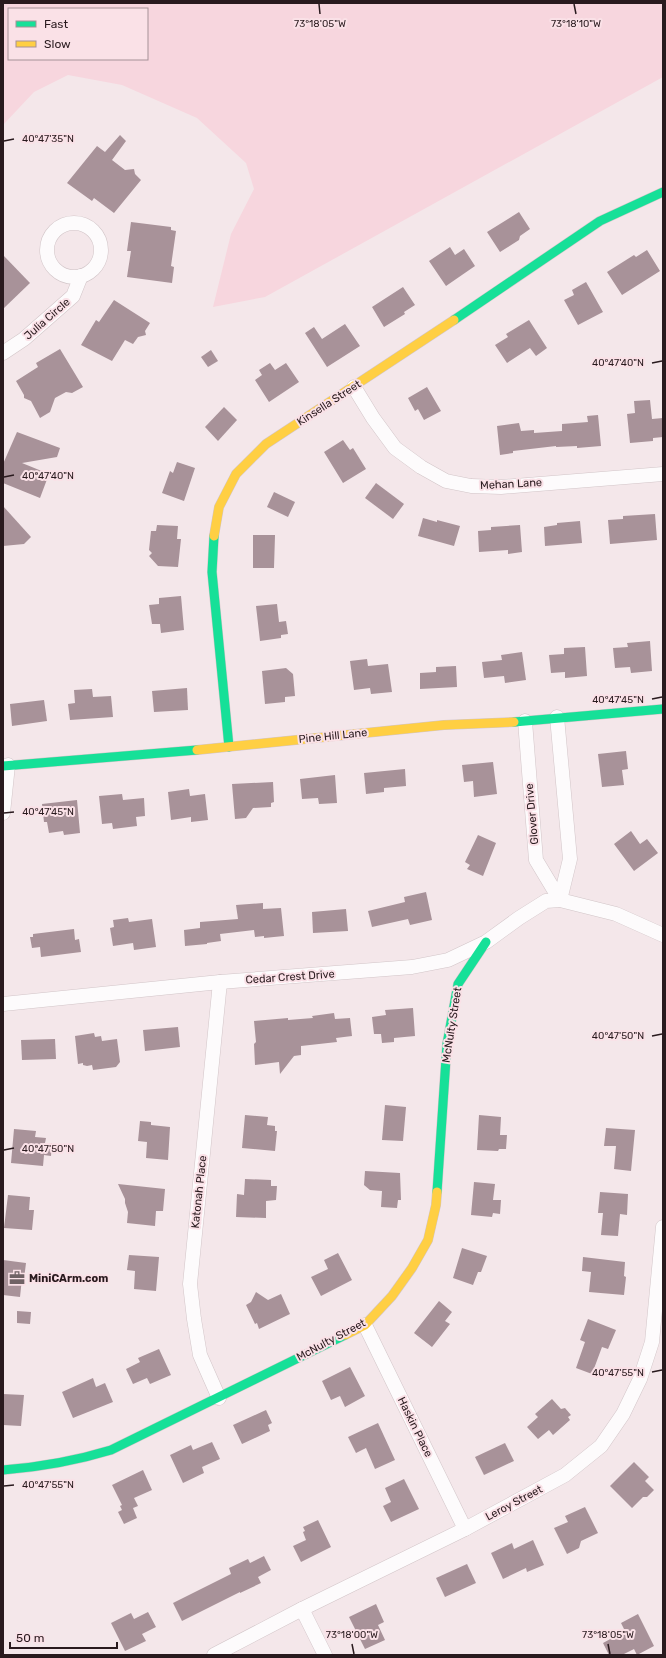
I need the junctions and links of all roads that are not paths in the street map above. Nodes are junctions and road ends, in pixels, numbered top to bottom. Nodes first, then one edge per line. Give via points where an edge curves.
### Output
1 (663, 192) edge
2 (81, 276) dead end
3 (3, 353) edge
4 (354, 387) junction
5 (663, 474) edge
6 (663, 709) edge
7 (558, 717) junction
8 (525, 721) junction
9 (229, 747) junction
10 (6, 766) edge
11 (3, 813) edge
12 (560, 900) junction
13 (663, 935) edge
14 (486, 942) junction
15 (220, 982) junction
16 (3, 1004) edge
17 (663, 1227) edge
18 (365, 1325) junction
19 (219, 1398) junction
20 (3, 1470) edge
21 (465, 1529) junction
22 (302, 1609) junction
23 (214, 1655) edge
24 (325, 1655) edge

1 - 4 street, Kinsella Street via 600,221
2 - 3 street, Julia Circle via 73,296 24,339
4 - 5 street, Mehan Lane via 395,448 446,481 471,486 501,486
4 - 9 street, Kinsella Street via 266,444 236,474 219,507 212,572
6 - 7 street, Pine Hill Lane
7 - 8 street, Pine Hill Lane
7 - 12 street via 570,859
8 - 9 street, Pine Hill Lane via 444,725
8 - 12 street, Glover Drive via 536,860
9 - 10 street, Pine Hill Lane
10 - 11 street
12 - 13 street via 616,914
12 - 14 street, Cedar Crest Drive via 546,901
14 - 15 street, Cedar Crest Drive via 448,960 412,967
14 - 18 street, McNulty Street via 458,984 447,1044 436,1205 428,1240 392,1296
15 - 16 street, Cedar Crest Drive
15 - 19 street, Katonah Place via 190,1284 200,1355
17 - 21 street, Leroy Street via 652,1342 640,1379 623,1414 601,1446 565,1475
18 - 19 street, McNulty Street
18 - 21 street, Haskin Place
19 - 20 street, McNulty Street via 112,1450 73,1461
21 - 22 street, Leroy Street
22 - 23 street, Leroy Street
22 - 24 street

